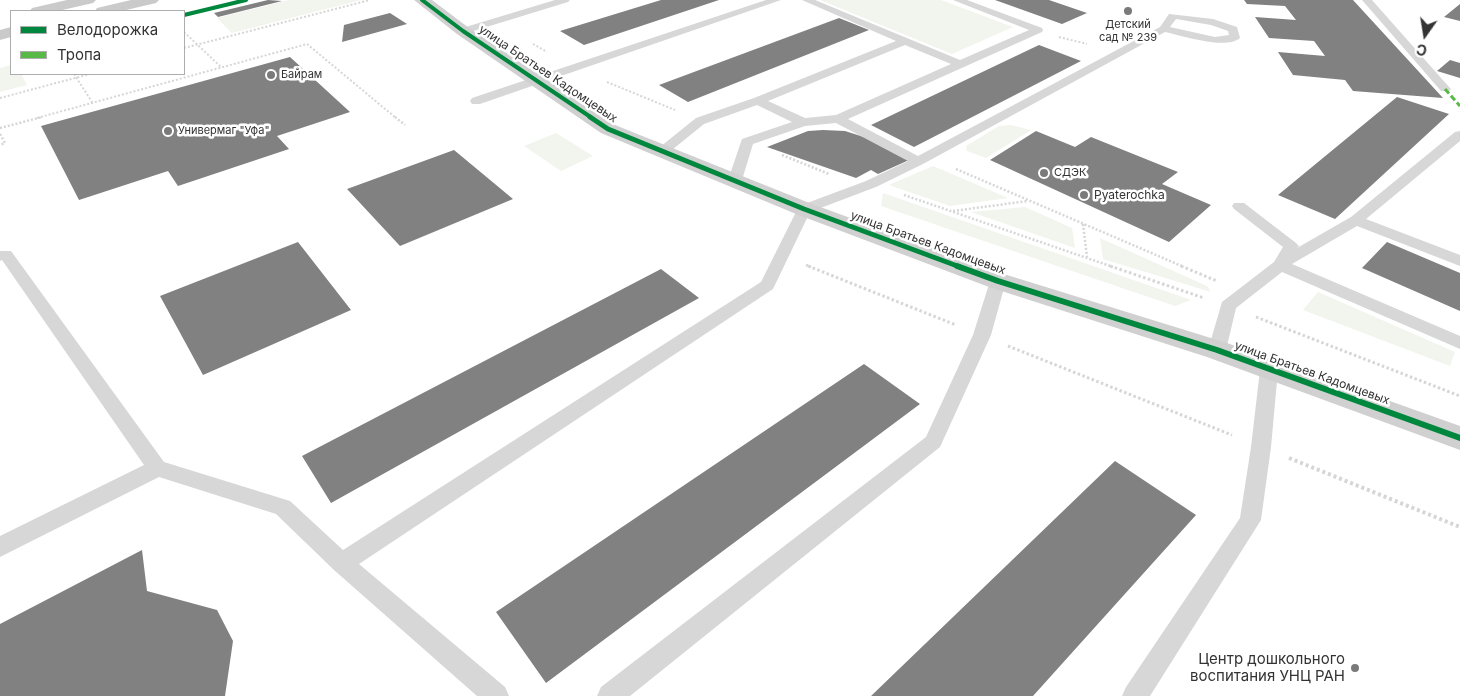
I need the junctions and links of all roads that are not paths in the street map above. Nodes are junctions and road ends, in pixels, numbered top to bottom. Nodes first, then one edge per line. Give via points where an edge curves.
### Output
1 (88, 0) edge
2 (151, 0) edge
3 (422, 0) edge
4 (565, 0) edge
5 (776, 0) edge
6 (807, 0) edge
7 (958, 0) edge
8 (1367, 0) edge
9 (43, 10) edge
10 (107, 10) edge
11 (1164, 29) junction
12 (462, 31) junction
13 (906, 41) junction
14 (960, 64) junction
15 (538, 80) junction
16 (1446, 89) dead end
17 (476, 101) dead end
18 (758, 101) junction
19 (838, 119) junction
20 (803, 122) junction
21 (1460, 135) edge
22 (662, 151) junction
23 (922, 159) junction
24 (735, 180) junction
25 (1239, 206) dead end
26 (804, 209) junction
27 (1356, 220) junction
28 (0, 256) edge
29 (1460, 261) edge
30 (1280, 265) junction
31 (998, 281) junction
32 (1460, 343) edge
33 (1217, 350) junction
34 (1269, 370) junction
35 (1460, 438) edge
36 (157, 468) junction
37 (0, 547) edge
38 (342, 563) junction
39 (496, 696) edge
40 (610, 696) edge
41 (1135, 696) edge

1 - 9 main road
2 - 10 main road
3 - 12 street, улица Братьев Кадомцевых
4 - 12 lane
5 - 15 lane
6 - 13 lane
7 - 14 lane via 1038,30
8 - 16 lane
11 - 11 lane via 1173,16 1189,18 1233,29 1235,38 1215,40
11 - 23 lane
12 - 15 street, улица Братьев Кадомцевых
13 - 14 lane
13 - 18 lane
14 - 19 lane
15 - 17 lane
15 - 22 street, улица Братьев Кадомцевых via 608,129
18 - 20 lane
18 - 22 lane via 700,121
19 - 20 lane
19 - 23 lane
20 - 24 lane via 748,142
21 - 27 lane
22 - 24 street, улица Братьев Кадомцевых
23 - 26 lane via 871,184
24 - 26 street, улица Братьев Кадомцевых
25 - 30 lane via 1291,246
26 - 31 street, улица Братьев Кадомцевых
26 - 38 lane via 767,285
27 - 29 lane
27 - 30 lane
28 - 36 lane via 6,254
30 - 32 lane
30 - 33 lane via 1228,306
31 - 33 street, улица Братьев Кадомцевых
31 - 40 lane via 982,335 933,442
33 - 34 street, улица Братьев Кадомцевых
34 - 35 street, улица Братьев Кадомцевых
34 - 41 lane via 1250,520
36 - 37 lane
36 - 38 lane via 284,507
38 - 39 lane

